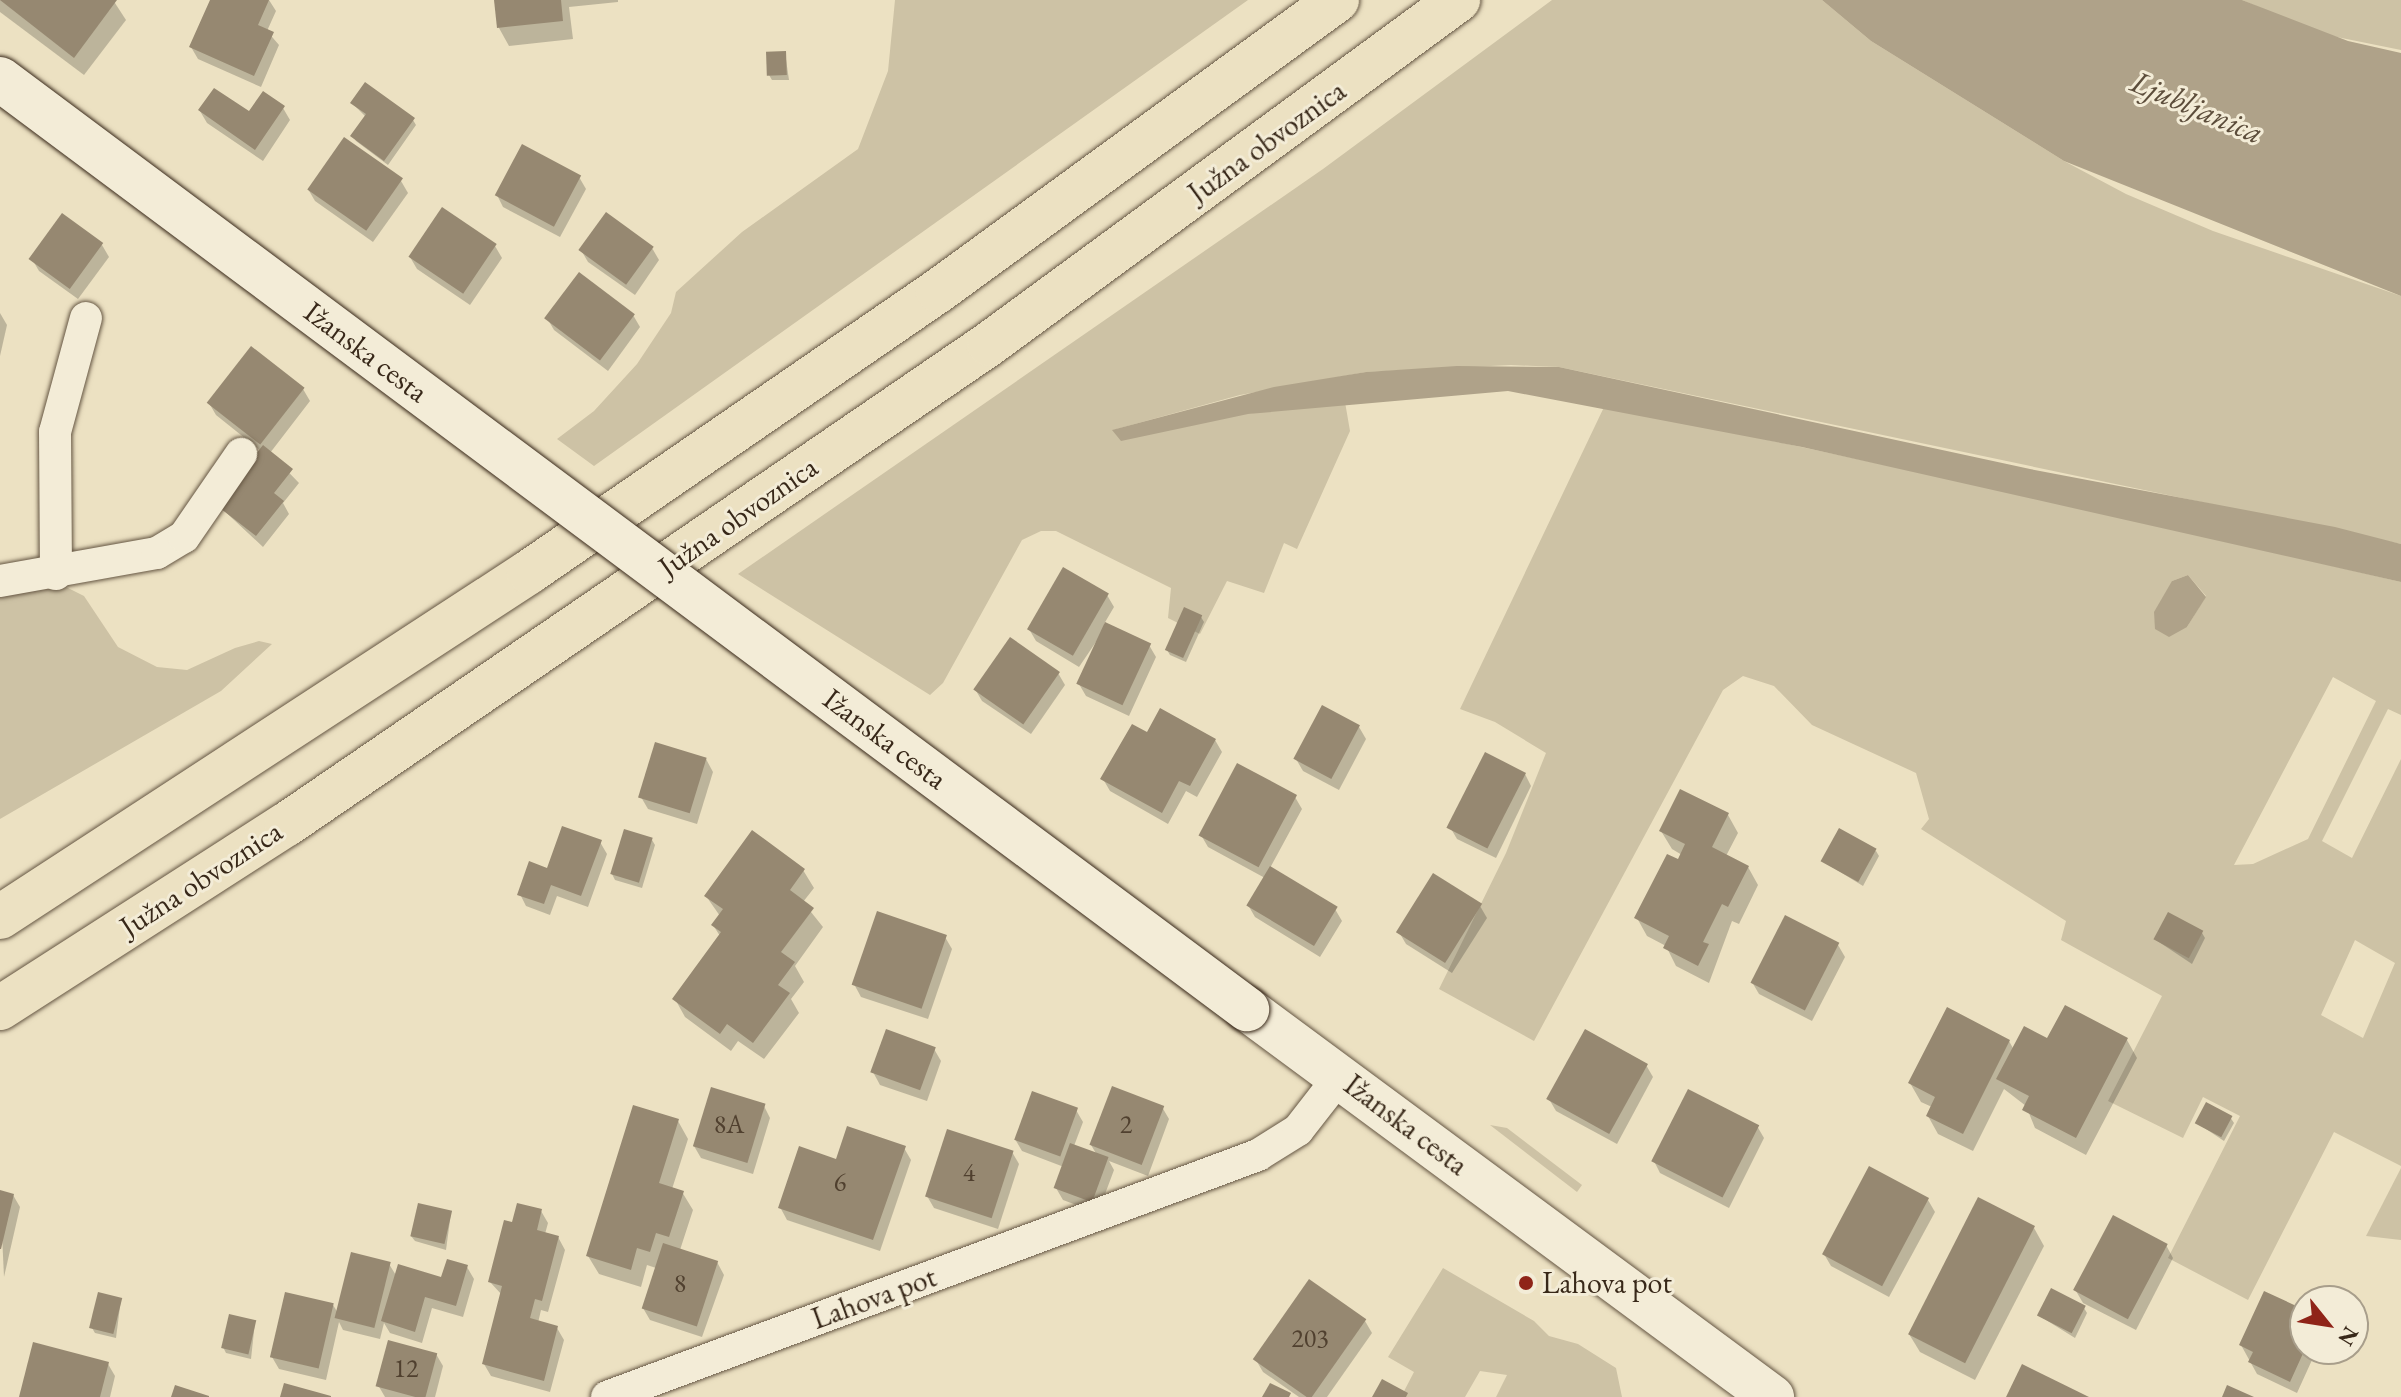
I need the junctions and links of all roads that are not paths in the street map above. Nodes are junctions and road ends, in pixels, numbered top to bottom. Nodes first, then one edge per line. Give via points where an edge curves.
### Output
1 (1337, 0) edge
2 (1458, 0) edge
3 (0, 79) edge
4 (86, 318) dead end
5 (241, 454) dead end
6 (56, 574) junction
7 (0, 581) edge
8 (0, 917) edge
9 (0, 1008) edge
10 (1340, 1076) junction
11 (607, 1397) edge
12 (1772, 1397) edge

1 - 8 highway via 938,291 555,554
2 - 9 highway, Južna obvoznica via 989,344 287,824
3 - 10 main road, Ižanska cesta, bridge
4 - 6 street via 55,432
5 - 6 street via 184,537 157,553
6 - 7 street
10 - 11 street, Lahova pot via 1298,1130 1258,1155
10 - 12 main road, Ižanska cesta

